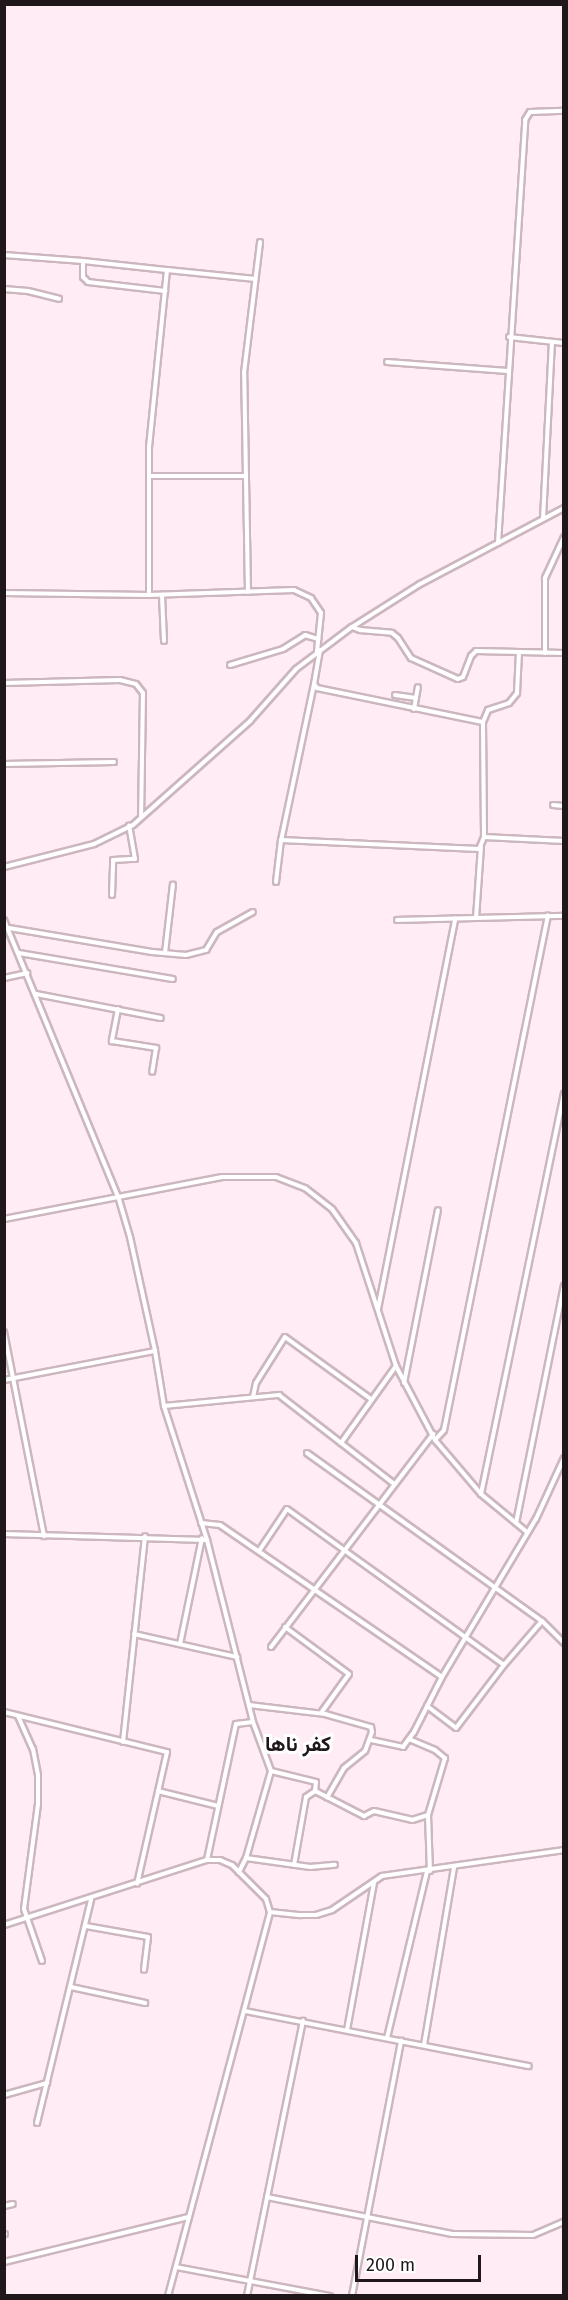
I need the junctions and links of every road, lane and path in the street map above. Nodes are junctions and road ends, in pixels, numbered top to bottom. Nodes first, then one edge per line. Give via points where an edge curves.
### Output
1 (564, 111) edge
2 (260, 242) dead end
3 (4, 255) edge
4 (83, 261) junction
5 (167, 270) junction
6 (256, 279) junction
7 (4, 289) edge
8 (165, 291) junction
9 (59, 298) dead end
10 (509, 338) junction
11 (552, 342) junction
12 (564, 343) edge
13 (387, 362) dead end
14 (508, 371) junction
15 (149, 476) junction
16 (246, 476) junction
17 (564, 508) edge
18 (543, 519) junction
19 (564, 537) edge
20 (498, 543) junction
21 (248, 592) junction
22 (4, 593) edge
23 (149, 595) junction
24 (162, 595) junction
25 (352, 627) junction
26 (318, 639) junction
27 (164, 641) dead end
28 (318, 652) junction
29 (519, 652) junction
30 (544, 653) junction
31 (564, 653) edge
32 (230, 665) dead end
33 (4, 683) edge
34 (314, 684) junction
35 (418, 687) dead end
36 (395, 695) dead end
37 (416, 698) junction
38 (414, 709) junction
39 (483, 722) junction
40 (114, 762) dead end
41 (4, 764) edge
42 (553, 806) dead end
43 (564, 806) edge
44 (141, 817) junction
45 (129, 826) junction
46 (484, 837) junction
47 (281, 840) junction
48 (564, 841) edge
49 (481, 846) junction
50 (4, 867) edge
51 (276, 882) dead end
52 (173, 884) dead end
53 (112, 895) dead end
54 (253, 912) dead end
55 (548, 915) junction
56 (564, 916) edge
57 (476, 918) junction
58 (455, 919) junction
59 (4, 920) edge
60 (398, 920) dead end
61 (8, 928) junction
62 (18, 953) junction
63 (165, 953) junction
64 (27, 973) junction
65 (4, 978) edge
66 (173, 979) dead end
67 (35, 994) junction
68 (118, 1010) junction
69 (161, 1018) dead end
70 (152, 1071) dead end
71 (564, 1093) edge
72 (118, 1196) junction
73 (438, 1210) dead end
74 (4, 1219) edge
75 (564, 1286) edge
76 (377, 1310) junction
77 (4, 1332) edge
78 (155, 1351) junction
79 (396, 1366) junction
80 (14, 1378) junction
81 (4, 1380) edge
82 (404, 1384) junction
83 (253, 1397) junction
84 (371, 1399) junction
85 (164, 1406) junction
86 (434, 1433) junction
87 (435, 1440) junction
88 (341, 1443) junction
89 (307, 1452) dead end
90 (564, 1458) edge
91 (394, 1484) junction
92 (481, 1494) junction
93 (378, 1504) junction
94 (201, 1522) junction
95 (516, 1524) junction
96 (527, 1532) junction
97 (4, 1534) edge
98 (44, 1536) junction
99 (145, 1536) junction
100 (204, 1539) junction
101 (345, 1549) junction
102 (259, 1551) junction
103 (496, 1586) junction
104 (316, 1588) junction
105 (542, 1621) junction
106 (285, 1627) junction
107 (134, 1634) junction
108 (466, 1636) junction
109 (564, 1643) edge
110 (180, 1644) junction
111 (271, 1647) dead end
112 (237, 1657) junction
113 (504, 1665) junction
114 (442, 1677) junction
115 (249, 1705) junction
116 (427, 1706) junction
117 (4, 1712) edge
118 (321, 1713) junction
119 (18, 1716) junction
120 (253, 1722) junction
121 (409, 1739) junction
122 (371, 1740) junction
123 (123, 1742) junction
124 (272, 1771) junction
125 (158, 1791) junction
126 (315, 1791) junction
127 (327, 1797) junction
128 (218, 1806) junction
129 (428, 1815) junction
130 (564, 1850) edge
131 (246, 1858) junction
132 (207, 1860) junction
133 (335, 1864) dead end
134 (294, 1865) junction
135 (454, 1867) junction
136 (428, 1871) junction
137 (239, 1872) junction
138 (382, 1876) junction
139 (136, 1884) junction
140 (91, 1899) junction
141 (270, 1912) junction
142 (28, 1918) junction
143 (4, 1925) edge
144 (86, 1926) junction
145 (42, 1961) dead end
146 (144, 1970) dead end
147 (71, 1987) junction
148 (145, 2003) dead end
149 (245, 2010) junction
150 (303, 2021) junction
151 (346, 2030) junction
152 (387, 2038) junction
153 (401, 2041) junction
154 (424, 2045) junction
155 (529, 2066) dead end
156 (48, 2083) junction
157 (4, 2096) edge
158 (37, 2124) dead end
159 (267, 2197) junction
160 (13, 2204) dead end
161 (4, 2206) edge
162 (189, 2217) junction
163 (367, 2217) junction
164 (564, 2222) edge
165 (4, 2262) edge
166 (176, 2267) junction
167 (250, 2280) junction
168 (168, 2295) edge
169 (247, 2295) edge
170 (330, 2295) edge
171 (352, 2295) edge

1 - 10 street via 526,115
2 - 6 street
3 - 4 street
4 - 5 street
4 - 8 street via 83,277 88,282
5 - 6 street
5 - 8 street
6 - 16 street via 244,373
7 - 9 street
8 - 15 street
10 - 11 street
10 - 14 street
11 - 12 street
11 - 18 street
13 - 14 street
14 - 20 street
15 - 16 street
15 - 23 street
16 - 21 street
17 - 18 street
18 - 20 street
19 - 30 street via 545,578
20 - 25 street via 420,584
21 - 24 street
21 - 26 street via 294,590 311,598 321,613
22 - 23 street
23 - 24 street
24 - 27 street
25 - 28 street
25 - 29 street via 392,633 411,658 458,680 476,651
26 - 28 street
26 - 32 street via 305,635 283,649
28 - 34 street
28 - 44 street via 296,669 250,721
29 - 30 street
29 - 39 street via 517,693 509,703 488,710
30 - 31 street
33 - 44 street via 120,680 136,684 143,693
34 - 38 street via 317,688
34 - 47 street
35 - 37 street
36 - 37 street
37 - 38 street
38 - 39 street
39 - 46 street
40 - 41 street
42 - 43 street
44 - 45 street
45 - 50 street via 94,844
45 - 53 street via 135,859 113,860
46 - 48 street
46 - 49 street
47 - 49 street via 479,849
47 - 51 street
49 - 57 street
52 - 63 street
54 - 63 street via 217,932 206,950 186,955
55 - 56 street
55 - 57 street
55 - 87 street via 444,1430
57 - 58 street
58 - 60 street
58 - 76 street
59 - 61 street
61 - 62 street
61 - 63 street
62 - 64 street
62 - 66 street
64 - 65 street
64 - 67 street
67 - 68 street
67 - 72 street
68 - 69 street
68 - 70 street via 112,1041 156,1048
71 - 92 street
72 - 74 street
72 - 76 street via 222,1177 276,1177 305,1188 332,1209 356,1244
72 - 78 street
73 - 82 street
75 - 95 street
76 - 79 street
77 - 80 street
78 - 80 street
78 - 85 street
79 - 82 street
79 - 84 street
80 - 81 street
80 - 98 street
82 - 86 street
83 - 84 street via 256,1383 285,1337
83 - 85 street
83 - 88 street via 279,1395
84 - 88 street
85 - 94 street
86 - 87 street
86 - 91 street
87 - 92 street
88 - 91 street
89 - 93 street
90 - 96 street
91 - 93 street
92 - 95 street
93 - 101 street
93 - 103 street
94 - 100 street
94 - 102 street via 220,1525
95 - 96 street
96 - 103 street
97 - 98 street
98 - 99 street
99 - 100 street
99 - 107 street
100 - 110 street
100 - 112 street
101 - 102 street via 287,1509
101 - 104 street
101 - 108 street
102 - 104 street
103 - 105 street
103 - 108 street
104 - 106 street
104 - 114 street
105 - 109 street
105 - 113 street
106 - 111 street
106 - 118 street via 349,1674
107 - 110 street
107 - 123 street
108 - 113 street
108 - 114 street
110 - 112 street
112 - 115 street
113 - 116 street via 456,1728
114 - 116 street
115 - 118 street
115 - 120 street
116 - 121 street
117 - 119 street
118 - 122 street via 371,1727
119 - 123 street
119 - 142 street via 33,1749 38,1775 38,1804 24,1909
120 - 124 street
120 - 128 street via 236,1724
121 - 122 street via 398,1748
121 - 129 street via 445,1758
122 - 127 street via 365,1751 344,1768
123 - 125 street via 167,1752
124 - 126 street via 316,1782
124 - 131 street
125 - 128 street
125 - 139 street
126 - 127 street
126 - 134 street via 306,1797
127 - 129 street via 364,1816 374,1811 412,1820
128 - 132 street
129 - 136 street
130 - 135 street
131 - 134 street
131 - 137 street
132 - 137 street via 220,1860
132 - 139 street
133 - 134 street via 318,1868
135 - 136 street
135 - 154 street
136 - 138 street
136 - 152 street
137 - 141 street via 266,1899
138 - 141 street via 345,1902 316,1915
138 - 151 street via 373,1884
139 - 140 street
140 - 142 street
140 - 144 street
141 - 149 street
142 - 143 street
142 - 145 street
144 - 146 street via 148,1937
144 - 147 street
147 - 148 street
147 - 156 street
149 - 150 street
149 - 162 street
150 - 151 street
150 - 159 street
151 - 152 street
152 - 153 street
153 - 154 street
153 - 163 street
154 - 155 street
156 - 157 street
156 - 158 street
159 - 163 street
159 - 167 street
160 - 161 street
162 - 165 street
162 - 166 street
163 - 164 street via 480,2236 533,2235
163 - 171 street
166 - 167 street
166 - 168 street
167 - 169 street
167 - 170 street

